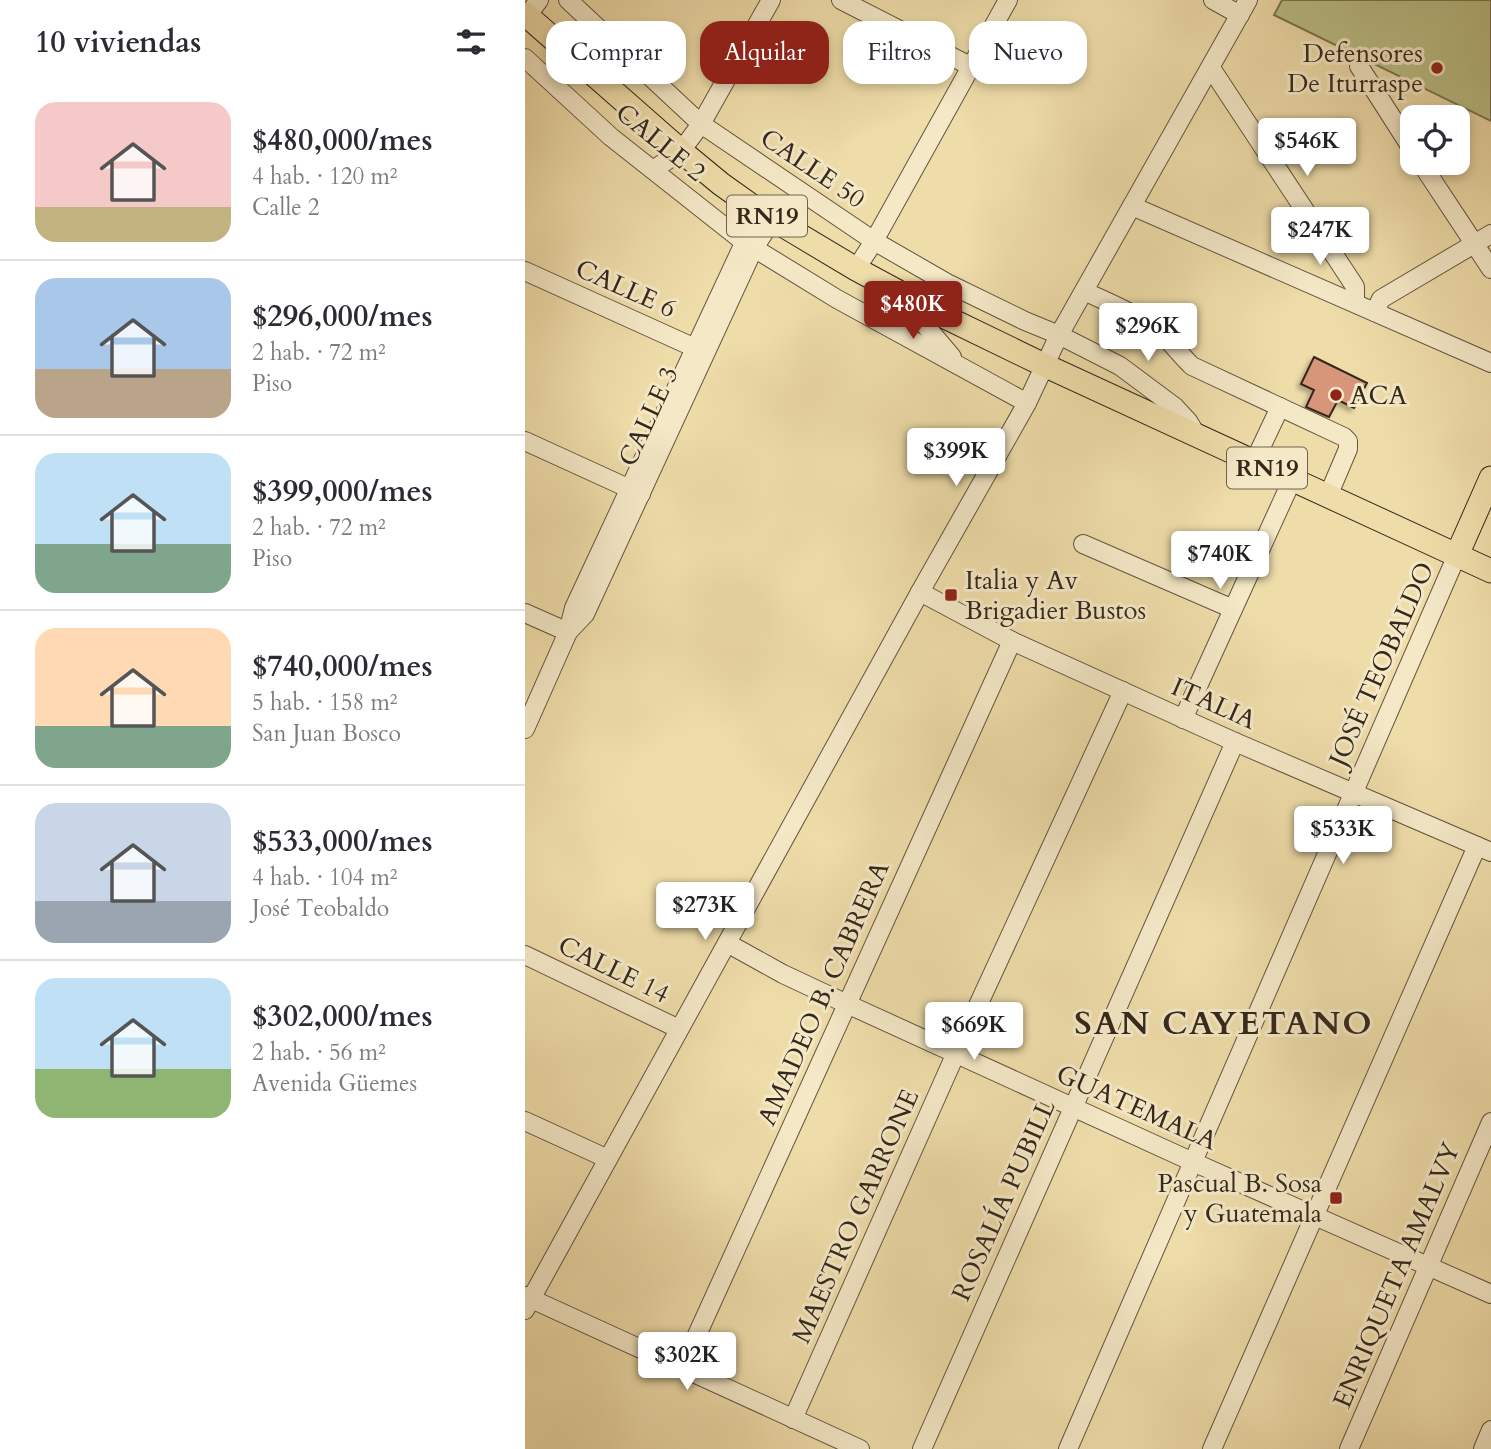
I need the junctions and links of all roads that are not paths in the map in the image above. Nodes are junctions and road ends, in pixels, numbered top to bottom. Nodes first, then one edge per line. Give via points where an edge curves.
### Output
1 (568, 0) edge
2 (771, 0) edge
3 (841, 0) edge
4 (1009, 0) edge
5 (1213, 0) edge
6 (1244, 7) edge
7 (529, 12) edge
8 (997, 21) edge
9 (525, 58) edge
10 (969, 64) edge
11 (1359, 66) dead end
12 (1211, 68) junction
13 (969, 71) edge
14 (701, 124) junction
15 (1400, 130) edge
16 (681, 151) junction
17 (653, 170) junction
18 (1429, 175) edge
19 (1132, 206) junction
20 (768, 216) junction
21 (1491, 234) edge
22 (874, 240) junction
23 (1474, 244) junction
24 (749, 245) junction
25 (856, 269) junction
26 (1491, 269) edge
27 (525, 271) edge
28 (895, 290) junction
29 (1084, 291) junction
30 (1355, 303) junction
31 (1375, 312) junction
32 (1059, 335) junction
33 (700, 350) junction
34 (1491, 363) edge
35 (1044, 365) junction
36 (961, 367) junction
37 (1027, 403) junction
38 (1280, 407) junction
39 (1197, 436) junction
40 (525, 441) edge
41 (1254, 463) junction
42 (1491, 478) edge
43 (1292, 480) junction
44 (635, 491) junction
45 (1328, 496) junction
46 (1083, 544) dead end
47 (1457, 555) junction
48 (1491, 570) edge
49 (920, 592) junction
50 (1233, 609) junction
51 (525, 613) edge
52 (568, 632) junction
53 (1012, 641) junction
54 (1123, 691) junction
55 (1183, 719) junction
56 (525, 729) edge
57 (1235, 742) junction
58 (1354, 793) junction
59 (1484, 849) edge
60 (727, 943) junction
61 (525, 955) edge
62 (847, 1004) junction
63 (680, 1029) junction
64 (956, 1053) junction
65 (1073, 1107) junction
66 (525, 1121) edge
67 (1491, 1122) edge
68 (608, 1159) junction
69 (1193, 1162) junction
70 (1316, 1215) junction
71 (1430, 1266) junction
72 (1491, 1294) edge
73 (527, 1302) edge
74 (682, 1368) junction
75 (793, 1419) junction
76 (1491, 1430) edge
77 (860, 1449) edge
78 (922, 1449) edge
79 (1068, 1449) edge
80 (1212, 1449) edge
81 (1349, 1449) edge
82 (1483, 1449) edge

1 - 14 street, CALLE 50
2 - 14 street
3 - 10 street
4 - 8 street
5 - 6 street
6 - 12 street
7 - 16 main road, RN19
9 - 17 street, CALLE 2
11 - 15 street
12 - 19 street
12 - 30 street via 1352,282
13 - 22 street
14 - 16 street
14 - 22 street, CALLE 50
16 - 17 street
16 - 20 main road, RN19
17 - 24 street, CALLE 2
18 - 23 street
19 - 29 street
19 - 30 street
20 - 24 street, CALLE 3
20 - 25 main road, RN19
21 - 23 street
22 - 25 street
22 - 32 street, CALLE 50 via 947,283
23 - 26 street
23 - 31 street via 1381,299
24 - 33 street, CALLE 3
24 - 36 street, CALLE 2
25 - 28 main road, RN19
27 - 33 street, CALLE 6
28 - 35 main road, RN19
28 - 36 street
29 - 32 street
29 - 38 street via 1151,325 1192,366
30 - 31 street
31 - 34 street
32 - 35 street
32 - 39 street, CALLE 50 via 1120,366 1175,407
33 - 44 street, CALLE 3
35 - 37 street
35 - 39 main road, RN19
36 - 37 street, CALLE 2
37 - 49 street
38 - 41 street
38 - 45 street via 1349,441
39 - 41 main road, RN19
40 - 44 street
41 - 43 main road, RN19
42 - 47 main road
43 - 45 main road, RN19
43 - 50 street
44 - 52 street, CALLE 3 via 574,608
45 - 47 main road, RN19
46 - 50 street
47 - 48 main road, RN19
47 - 58 street, JOSÉ TEOBALDO
49 - 53 street, ITALIA
49 - 60 street
50 - 55 street
51 - 52 street
52 - 56 street, CALLE 3
53 - 54 street, ITALIA
53 - 62 street, AMADEO B. CABRERA
54 - 55 street, ITALIA
54 - 64 street, MAESTRO GARRONE
55 - 57 street, ITALIA
57 - 58 street, ITALIA
57 - 65 street, ROSALÍA PUBILL
58 - 59 street, ITALIA
58 - 69 street, JOSÉ TEOBALDO
59 - 70 street
60 - 62 street, GUATEMALA
60 - 63 street
61 - 63 street, CALLE 14
62 - 64 street, GUATEMALA
62 - 74 street, AMADEO B. CABRERA
63 - 68 street
64 - 65 street, GUATEMALA
64 - 75 street, MAESTRO GARRONE
65 - 69 street, GUATEMALA
65 - 78 street, ROSALÍA PUBILL
66 - 68 street
67 - 71 street, ENRIQUETA AMALVY
68 - 73 street
69 - 70 street, GUATEMALA
69 - 79 street, JOSÉ TEOBALDO
70 - 71 street, GUATEMALA
70 - 80 street
71 - 72 street, GUATEMALA
71 - 81 street, ENRIQUETA AMALVY
73 - 74 street
74 - 75 street
75 - 77 street
76 - 82 street

